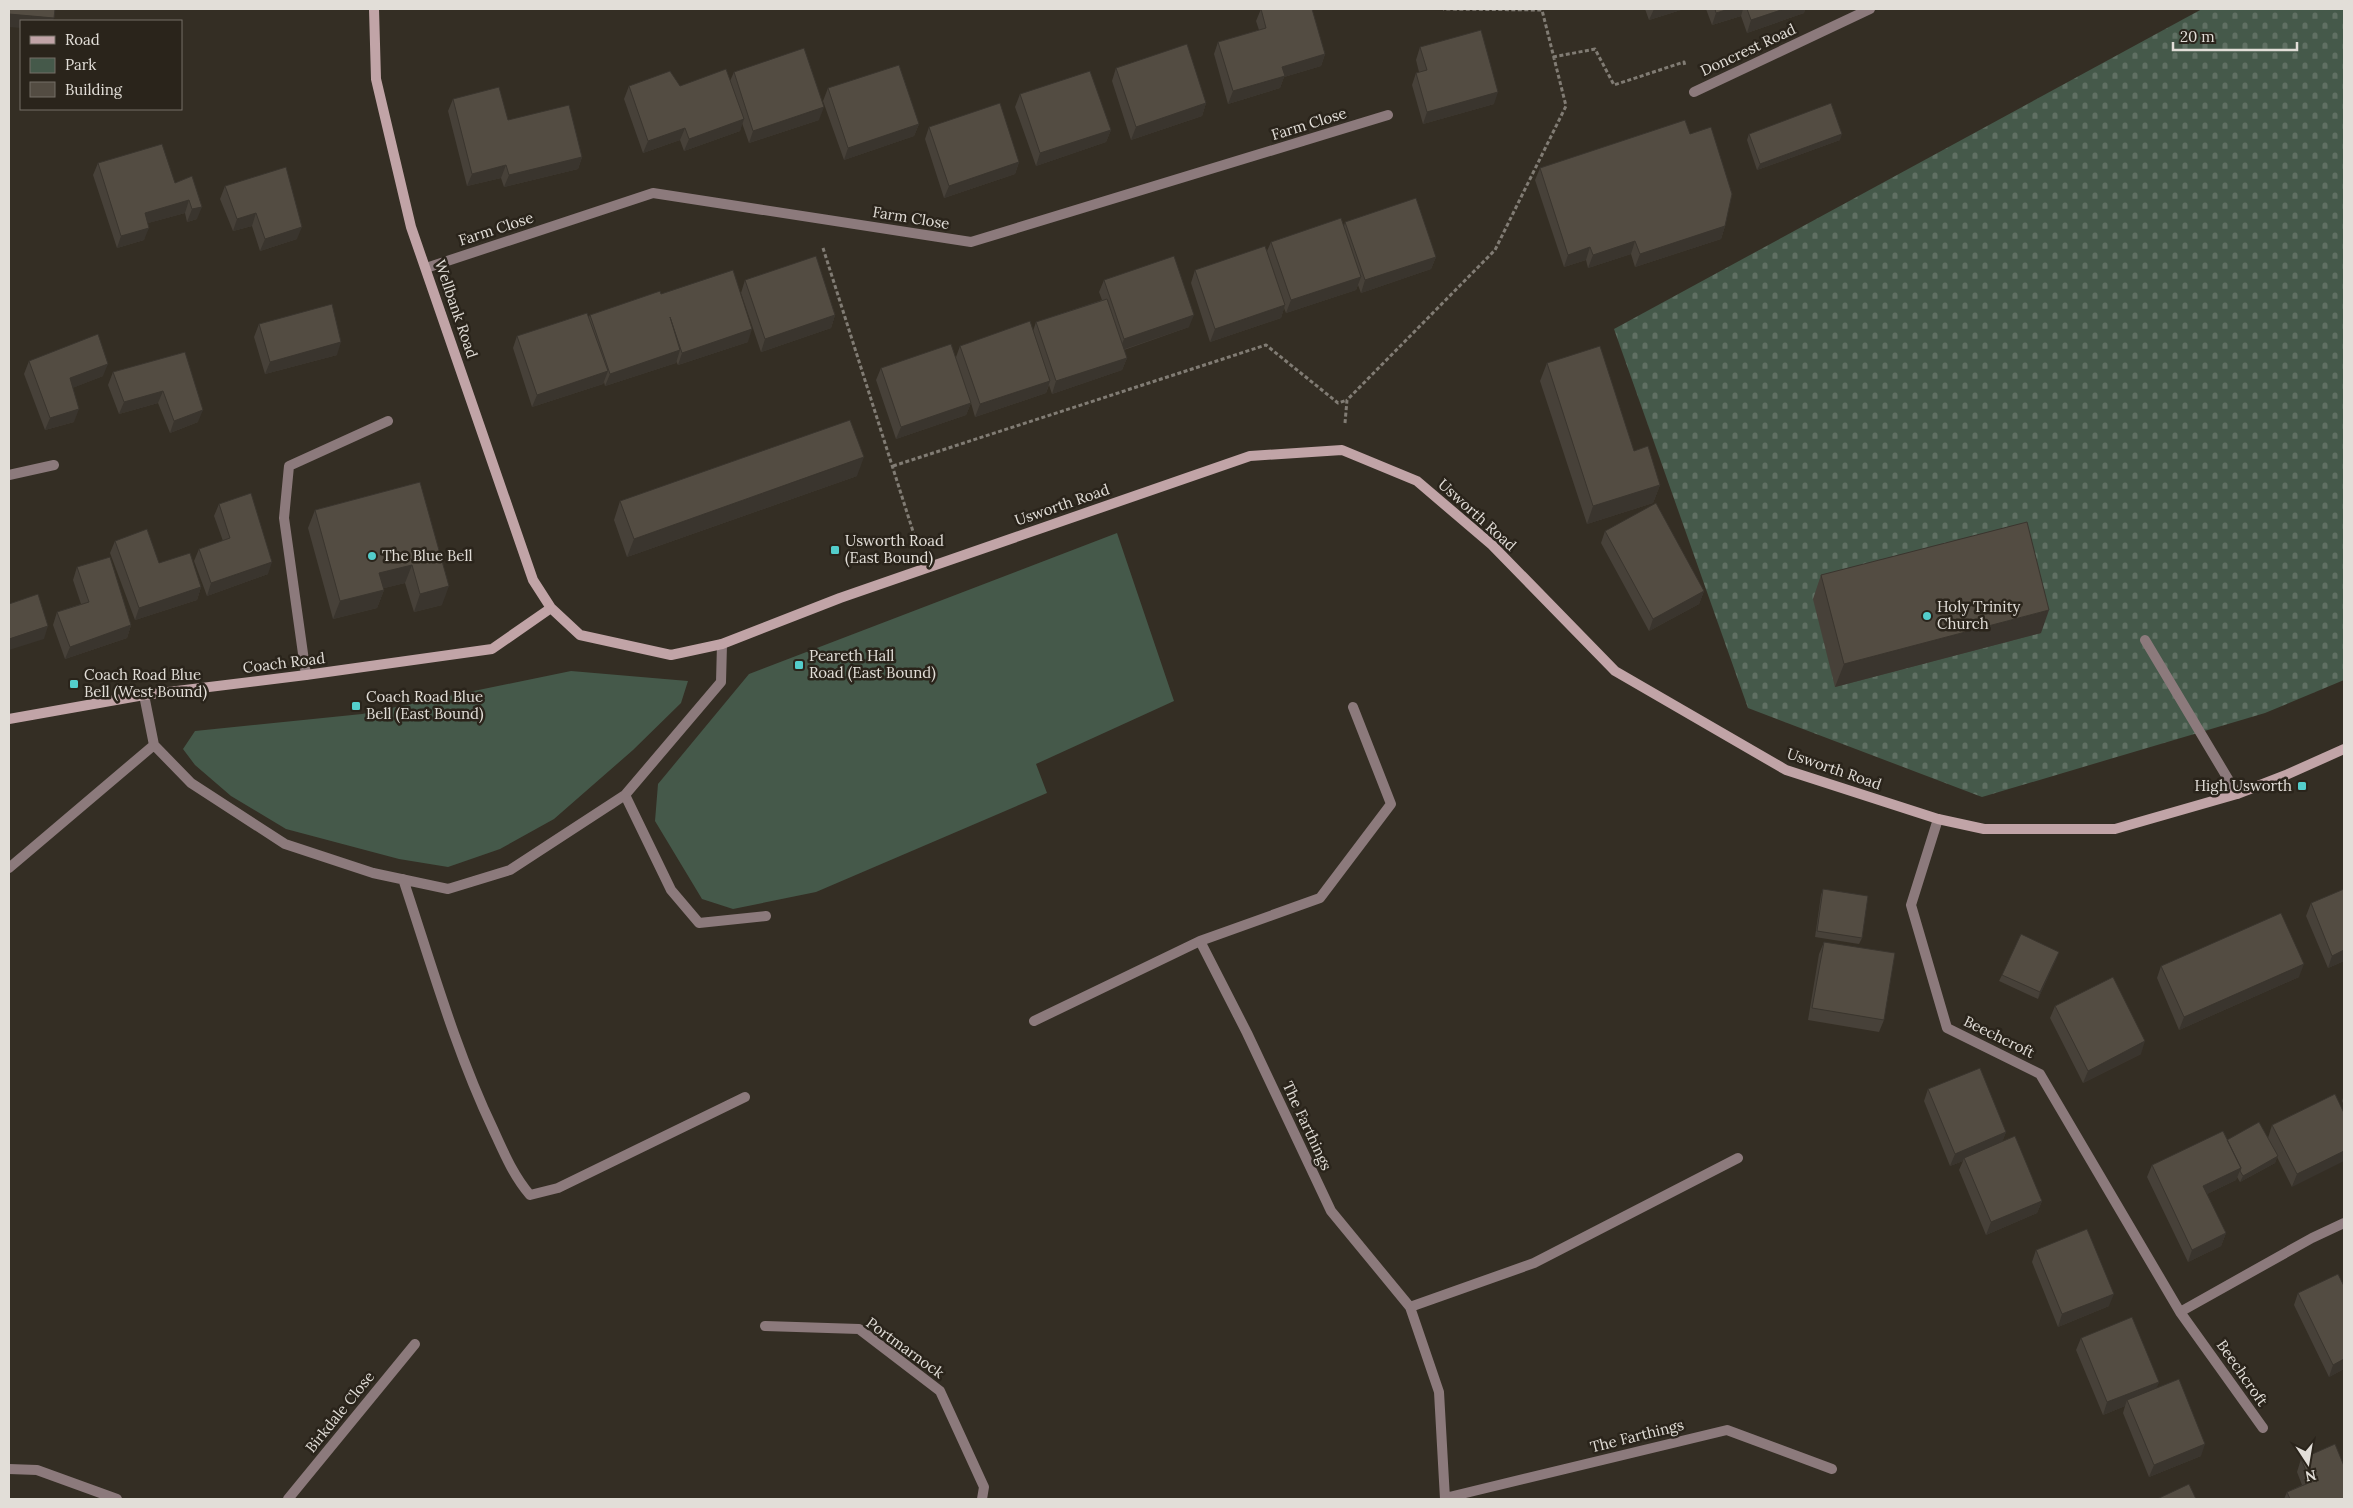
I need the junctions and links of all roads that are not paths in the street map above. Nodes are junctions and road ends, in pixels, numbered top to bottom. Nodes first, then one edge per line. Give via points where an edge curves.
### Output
1 (374, 9) edge
2 (1870, 9) edge
3 (1694, 92) road end
4 (1388, 115) dead end
5 (426, 268) junction
6 (388, 421) dead end
7 (54, 465) dead end
8 (9, 475) edge
9 (551, 608) junction
10 (2145, 640) dead end
11 (722, 644) junction
12 (306, 676) junction
13 (144, 695) junction
14 (1352, 707) dead end
15 (9, 719) edge
16 (154, 745) junction
17 (2344, 749) edge
18 (2237, 794) junction
19 (625, 795) junction
20 (1938, 819) junction
21 (9, 868) edge
22 (403, 879) junction
23 (766, 916) dead end
24 (1200, 941) junction
25 (1034, 1021) dead end
26 (745, 1097) dead end
27 (1738, 1158) dead end
28 (2344, 1224) edge
29 (1410, 1307) junction
30 (2180, 1312) junction
31 (765, 1326) dead end
32 (415, 1344) dead end
33 (2262, 1428) dead end
34 (9, 1469) edge
35 (1832, 1469) dead end
36 (116, 1499) edge
37 (288, 1499) edge
38 (982, 1499) edge
39 (1445, 1499) edge

1 - 5 street, Wellbank Road via 376,79 412,228
2 - 3 street, Doncrest Road
4 - 5 street, Farm Close via 971,242 652,193
5 - 9 street, Wellbank Road via 533,580
6 - 12 street via 289,466 284,518
7 - 8 street
9 - 11 street, Usworth Road via 580,635 626,646 672,655
9 - 12 street, Coach Road via 492,649
10 - 18 street
11 - 19 street via 720,682
11 - 20 street, Usworth Road via 840,598 1250,456 1342,450 1417,481 1492,545 1615,671 1786,770
12 - 13 street, Coach Road
13 - 15 street, Coach Road
13 - 16 street
14 - 24 street via 1391,804 1320,898
16 - 21 street
16 - 22 street via 191,783 285,844 373,873
17 - 18 street, Usworth Road
18 - 20 street, Usworth Road via 2115,830 1984,829
19 - 22 street via 510,870 448,888
19 - 23 street via 671,890 699,923
20 - 30 street, Beechcroft via 1911,905 1947,1028 2040,1074
22 - 26 street via 442,1001 478,1098 516,1179 530,1195 558,1188
24 - 25 street
24 - 29 street, The Farthings via 1330,1211
27 - 29 street via 1534,1263
28 - 30 street via 2312,1238
29 - 39 street, The Farthings via 1438,1392
30 - 33 street, Beechcroft
31 - 38 street, Portmarnock via 859,1329 940,1391 984,1487
32 - 37 street, Birkdale Close
34 - 36 street via 37,1470
35 - 39 street, The Farthings via 1727,1430

